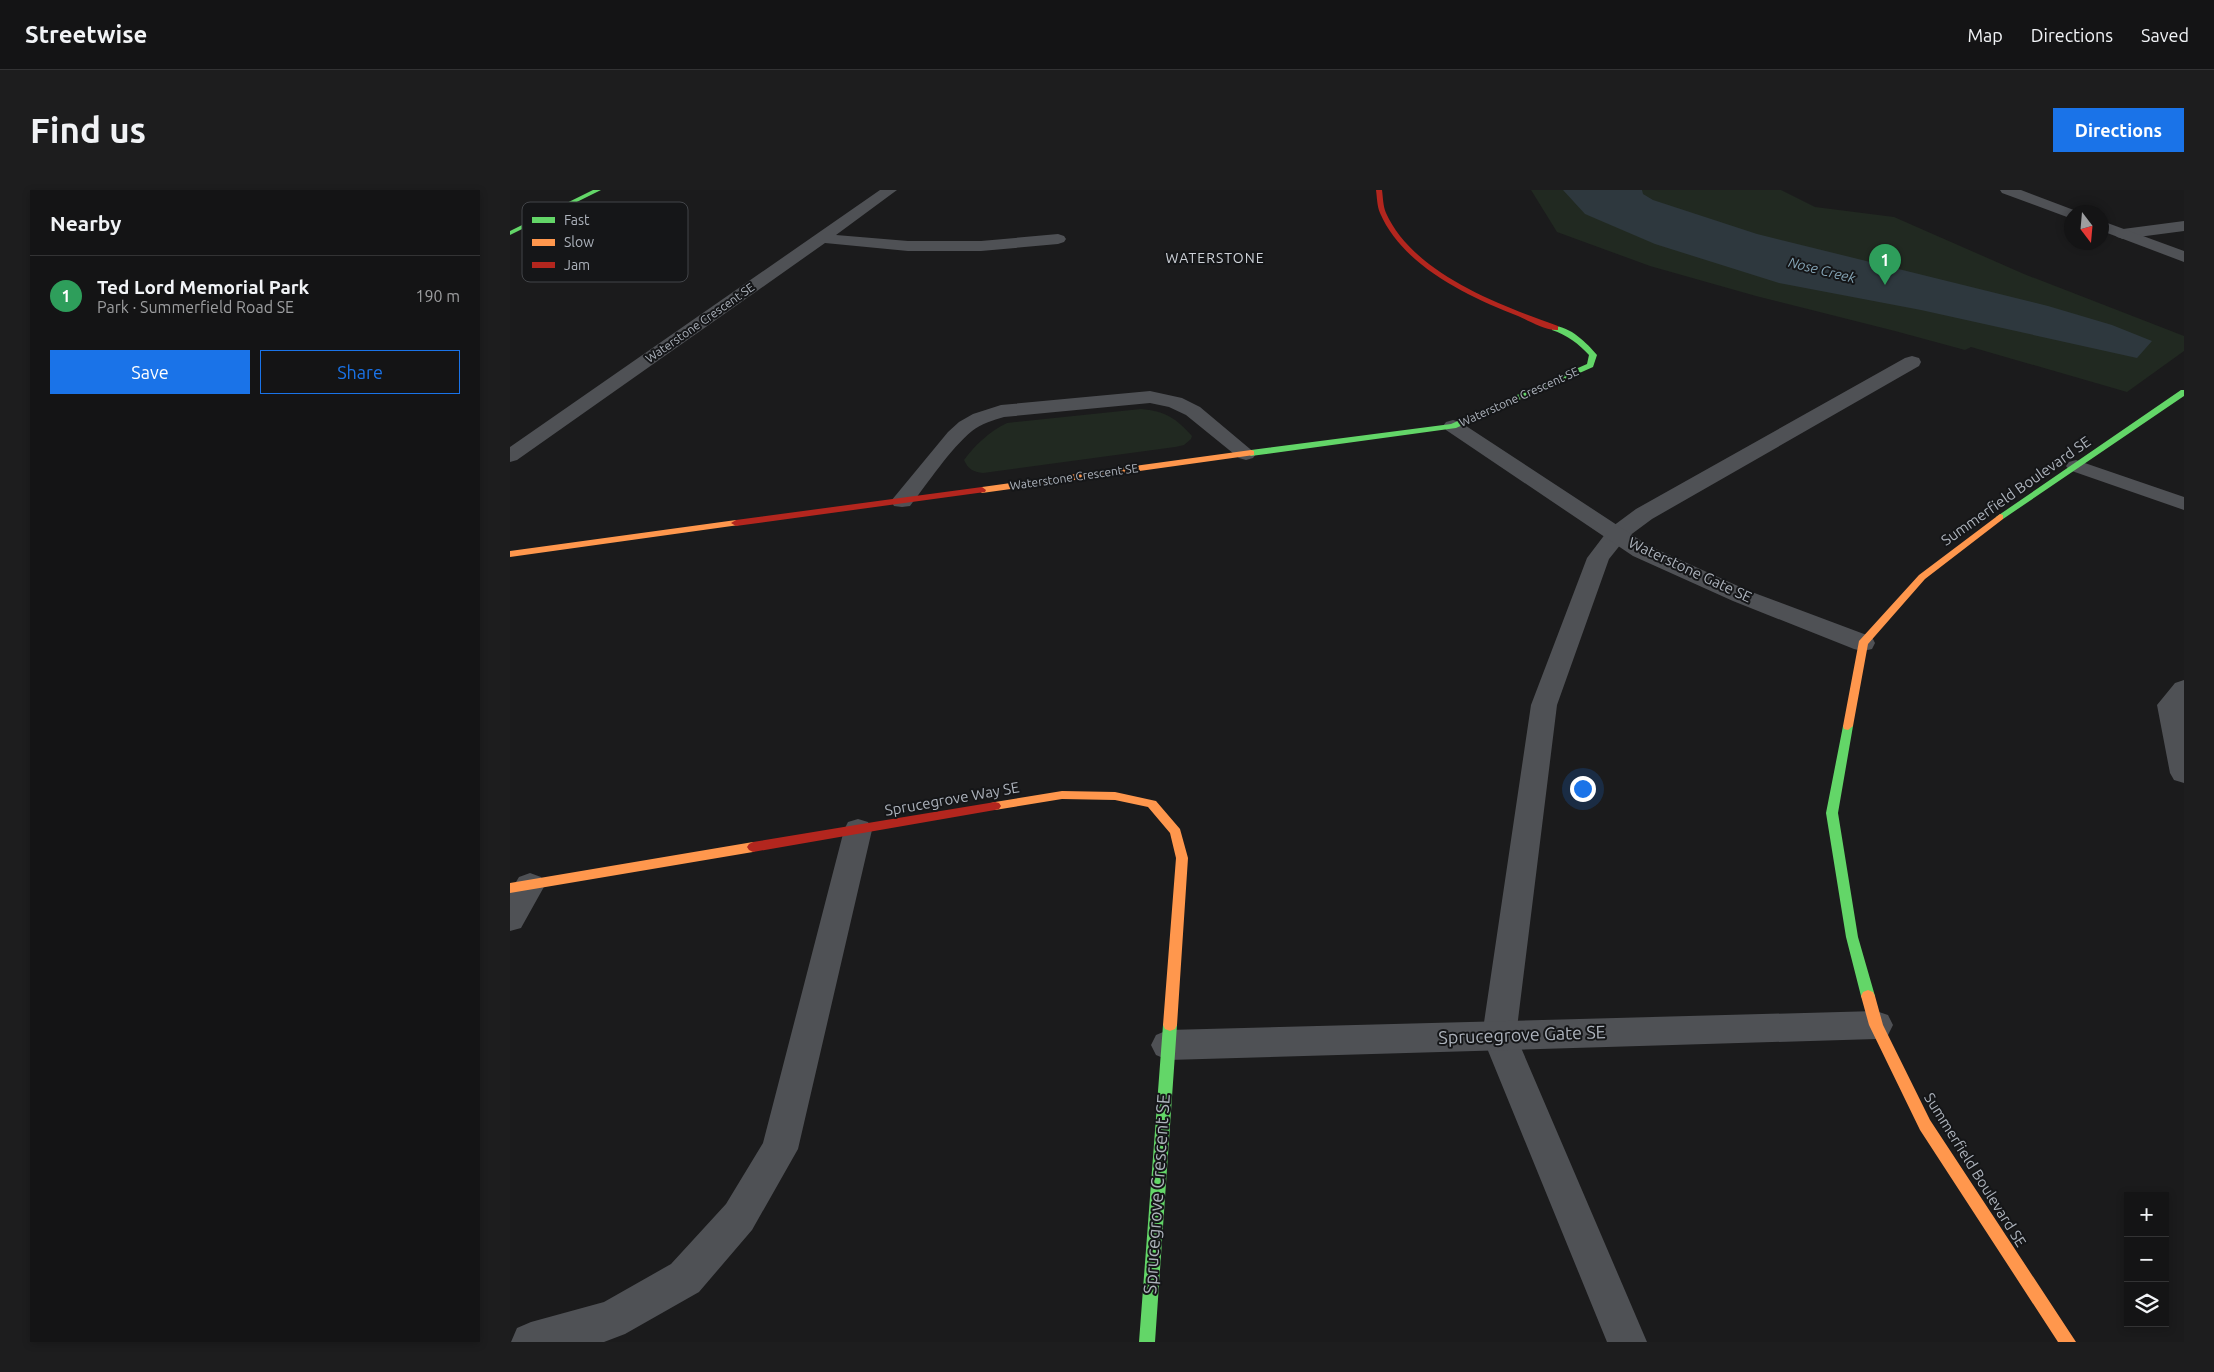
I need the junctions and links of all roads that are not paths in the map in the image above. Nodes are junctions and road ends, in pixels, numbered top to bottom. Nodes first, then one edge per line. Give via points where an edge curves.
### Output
1 (598, 190) edge
2 (890, 190) edge
3 (1379, 190) edge
4 (2007, 190) edge
5 (573, 202) edge
6 (2064, 211) edge
7 (2184, 226) edge
8 (522, 227) edge
9 (2109, 229) edge
10 (510, 233) edge
11 (2123, 234) junction
12 (821, 238) junction
13 (1058, 239) dead end
14 (2184, 257) edge
15 (1912, 362) dead end
16 (2184, 392) edge
17 (1454, 426) junction
18 (1246, 454) junction
19 (510, 456) edge
20 (2076, 466) junction
21 (902, 501) junction
22 (2184, 504) edge
23 (1617, 534) junction
24 (510, 554) edge
25 (1863, 643) junction
26 (2184, 689) edge
27 (2184, 773) edge
28 (858, 830) junction
29 (520, 886) edge
30 (510, 919) edge
31 (1876, 1025) junction
32 (1499, 1036) junction
33 (1168, 1045) junction
34 (531, 1342) edge
35 (1147, 1342) edge
36 (1627, 1342) edge
37 (2068, 1342) edge

1 - 5 main road
2 - 12 street, Waterstone Crescent SE
3 - 17 main road, Waterstone Crescent SE via 1383,212 1391,227 1432,267 1456,284 1499,306 1571,333 1593,354 1590,365
4 - 6 street
7 - 11 street
8 - 10 main road
9 - 11 street
11 - 14 street
12 - 13 street via 908,246 972,246
12 - 19 street, Waterstone Crescent SE
15 - 23 street via 1644,514
16 - 20 main road, Summerfield Boulevard SE
17 - 18 main road, Waterstone Crescent SE
17 - 23 street, Waterstone Gate SE
18 - 21 main road, Waterstone Crescent SE
18 - 21 street via 1193,411 1175,402 1150,397 1001,412 966,426
20 - 22 street
20 - 25 main road, Summerfield Boulevard SE via 1992,522 1922,577
21 - 24 main road, Waterstone Crescent SE
23 - 25 street, Waterstone Gate SE via 1641,551 1741,596
23 - 32 street via 1598,558 1544,705
25 - 31 main road, Summerfield Boulevard SE via 1832,813 1852,937
26 - 27 street via 2170,705
28 - 29 main road, Sprucegrove Way SE
28 - 33 main road, Sprucegrove Way SE via 1062,795 1116,796 1152,804 1176,832 1182,858
28 - 34 street via 780,1149 739,1217 685,1278 611,1320
29 - 30 street
31 - 32 street, Sprucegrove Gate SE
31 - 37 main road, Summerfield Boulevard SE via 1925,1125
32 - 33 street, Sprucegrove Gate SE
32 - 36 street
33 - 35 main road, Sprucegrove Crescent SE

